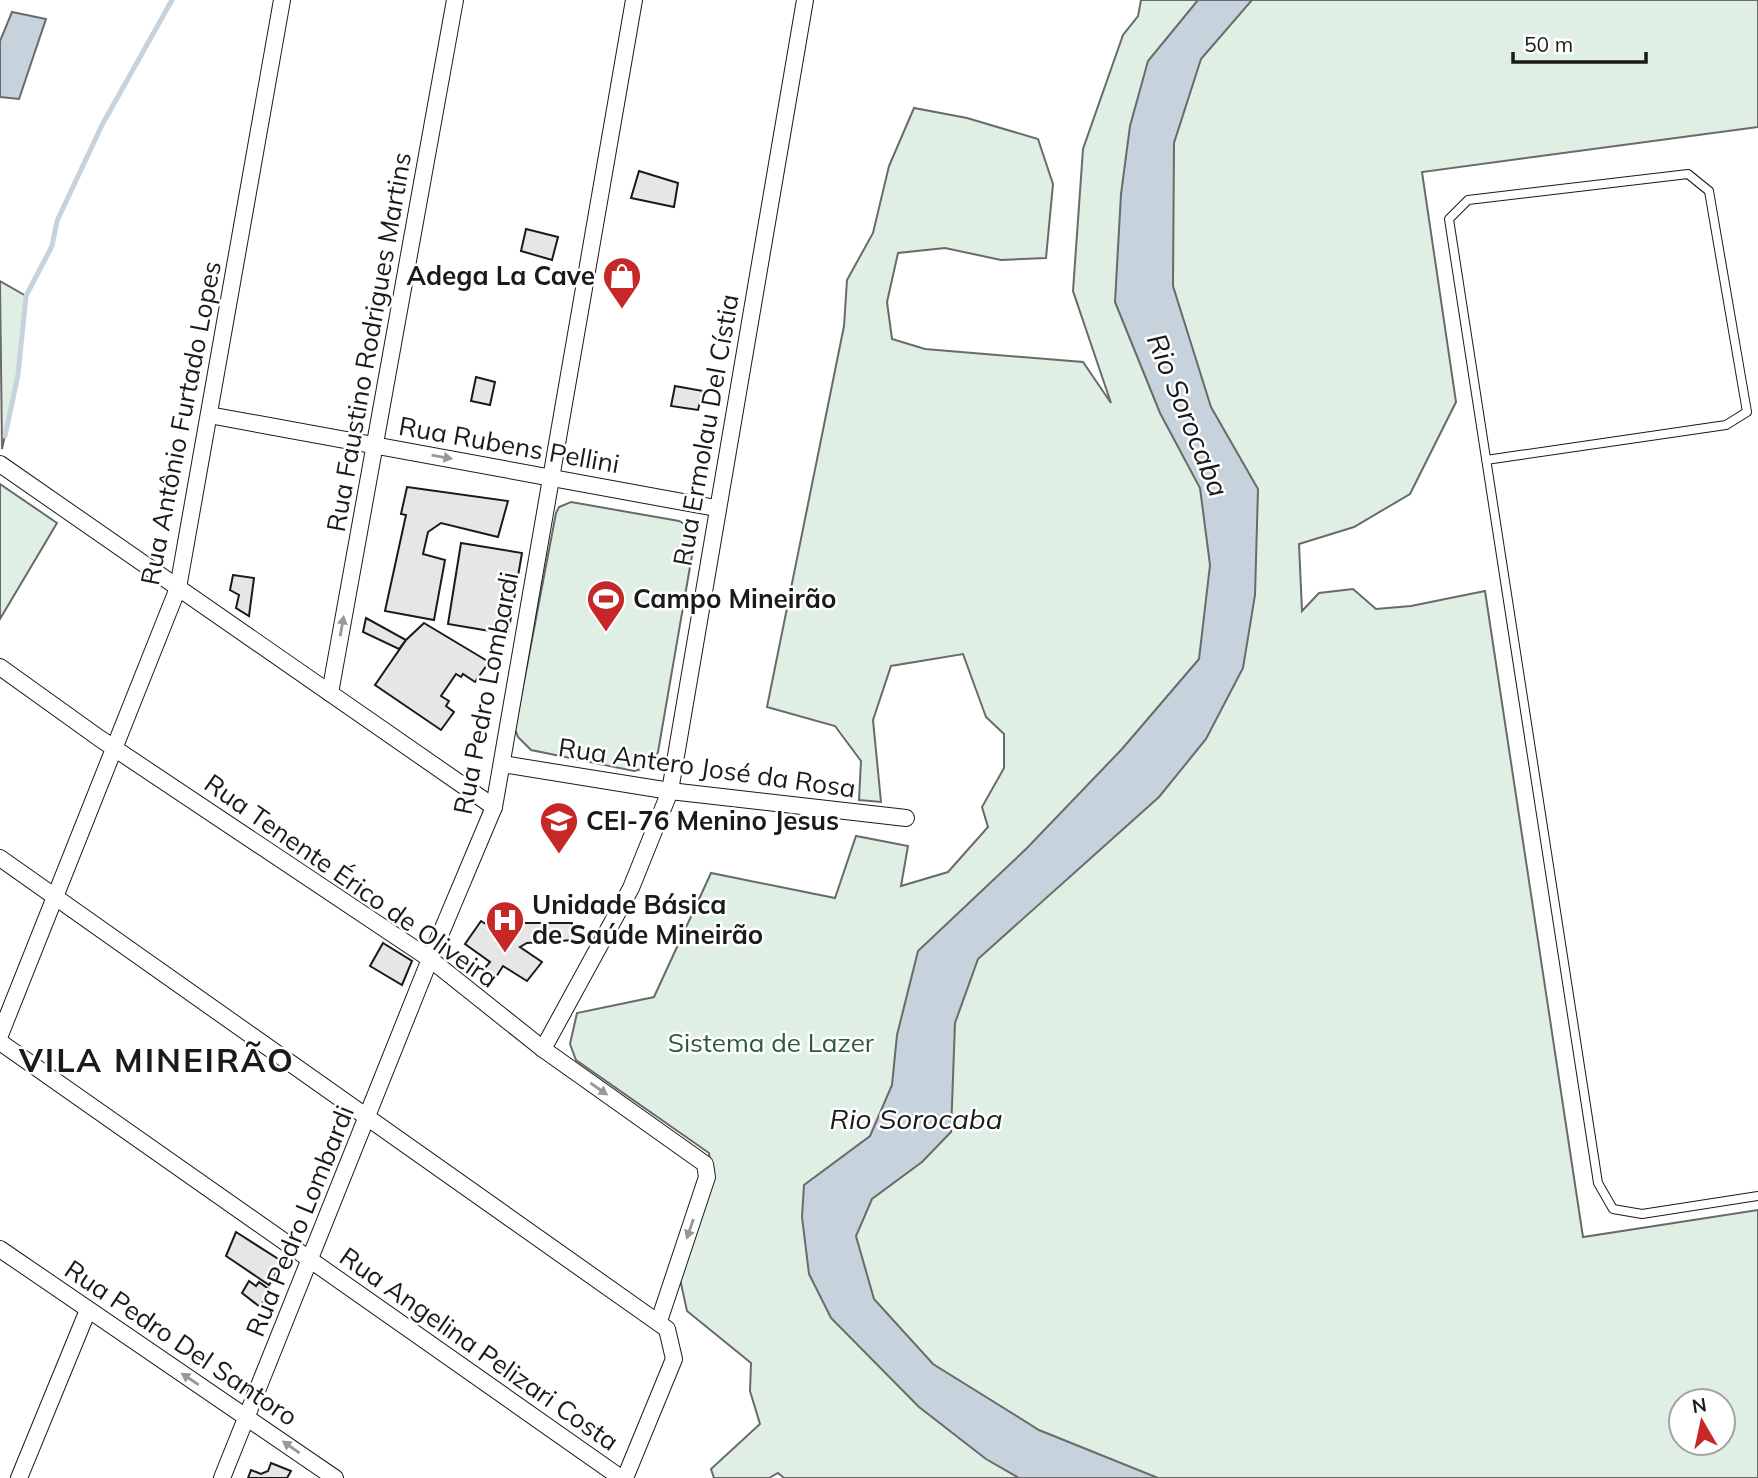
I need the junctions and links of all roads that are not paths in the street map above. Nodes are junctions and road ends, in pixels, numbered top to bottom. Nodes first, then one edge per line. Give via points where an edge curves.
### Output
1 (282, 0) edge
2 (455, 0) edge
3 (634, 0) edge
4 (805, 0) edge
5 (209, 415) junction
6 (375, 445) junction
7 (1486, 460) junction
8 (0, 464) edge
9 (551, 477) junction
10 (716, 508) junction
11 (178, 588) junction
12 (0, 667) edge
13 (330, 693) junction
14 (115, 746) junction
15 (502, 764) junction
16 (670, 792) junction
17 (494, 807) junction
18 (906, 818) dead end
19 (0, 858) edge
20 (54, 896) junction
21 (430, 959) junction
22 (0, 1035) edge
23 (0, 1042) edge
24 (543, 1049) junction
25 (368, 1118) junction
26 (1758, 1196) edge
27 (0, 1249) edge
28 (310, 1260) junction
29 (88, 1310) junction
30 (659, 1321) junction
31 (246, 1417) junction
32 (19, 1478) edge
33 (222, 1478) edge
34 (335, 1478) edge
35 (623, 1478) edge

1 - 5 street, Rua Antônio Furtado Lopes
2 - 6 street, Rua Faustino Rodrigues Martins
3 - 9 street, Rua Pedro Lombardi
4 - 10 street, Rua Ermolau Del Cístia
5 - 6 street, Rua Rubens Pellini
5 - 11 street, Rua Antônio Furtado Lopes
6 -> 9 street, Rua Rubens Pellini
13 -> 6 street, Rua Faustino Rodrigues Martins
7 - 7 lane via 1726,425 1747,412 1709,191 1688,174 1468,200 1449,219
7 - 26 lane via 1598,1183 1613,1209 1642,1214
8 - 11 street
9 - 10 street, Rua Rubens Pellini
9 - 15 street, Rua Pedro Lombardi
10 - 16 street, Rua Ermolau Del Cístia
11 - 13 street
11 - 14 street, Rua Antônio Furtado Lopes
12 - 14 street, Rua Tenente Érico de Oliveira
13 - 17 street
14 - 20 street, Rua Antônio Furtado Lopes
14 - 21 street, Rua Tenente Érico de Oliveira
15 - 16 street, Rua Antero José da Rosa
15 - 17 street, Rua Pedro Lombardi
16 - 18 street, Rua Antero José da Rosa
16 - 24 street, Rua Ermolau Del Cístia via 631,888
17 - 21 street, Rua Pedro Lombardi
19 - 20 street
20 - 22 street, Rua Antônio Furtado Lopes
20 - 25 street
21 - 24 street, Rua Tenente Érico de Oliveira
21 - 25 street, Rua Pedro Lombardi
23 - 28 street, Rua Angelina Pelizari Costa
24 -> 30 street, Rua Tenente Érico de Oliveira via 705,1164 707,1177
25 - 28 street, Rua Pedro Lombardi
25 - 30 street
27 - 29 street, Rua Pedro Del Santoro
28 - 31 street, Rua Pedro Lombardi
28 - 35 street, Rua Angelina Pelizari Costa
31 -> 29 street, Rua Pedro Del Santoro
29 - 32 street
30 - 35 street via 667,1329 674,1359
31 - 33 street, Rua Pedro Lombardi
34 -> 31 street, Rua Pedro Del Santoro

